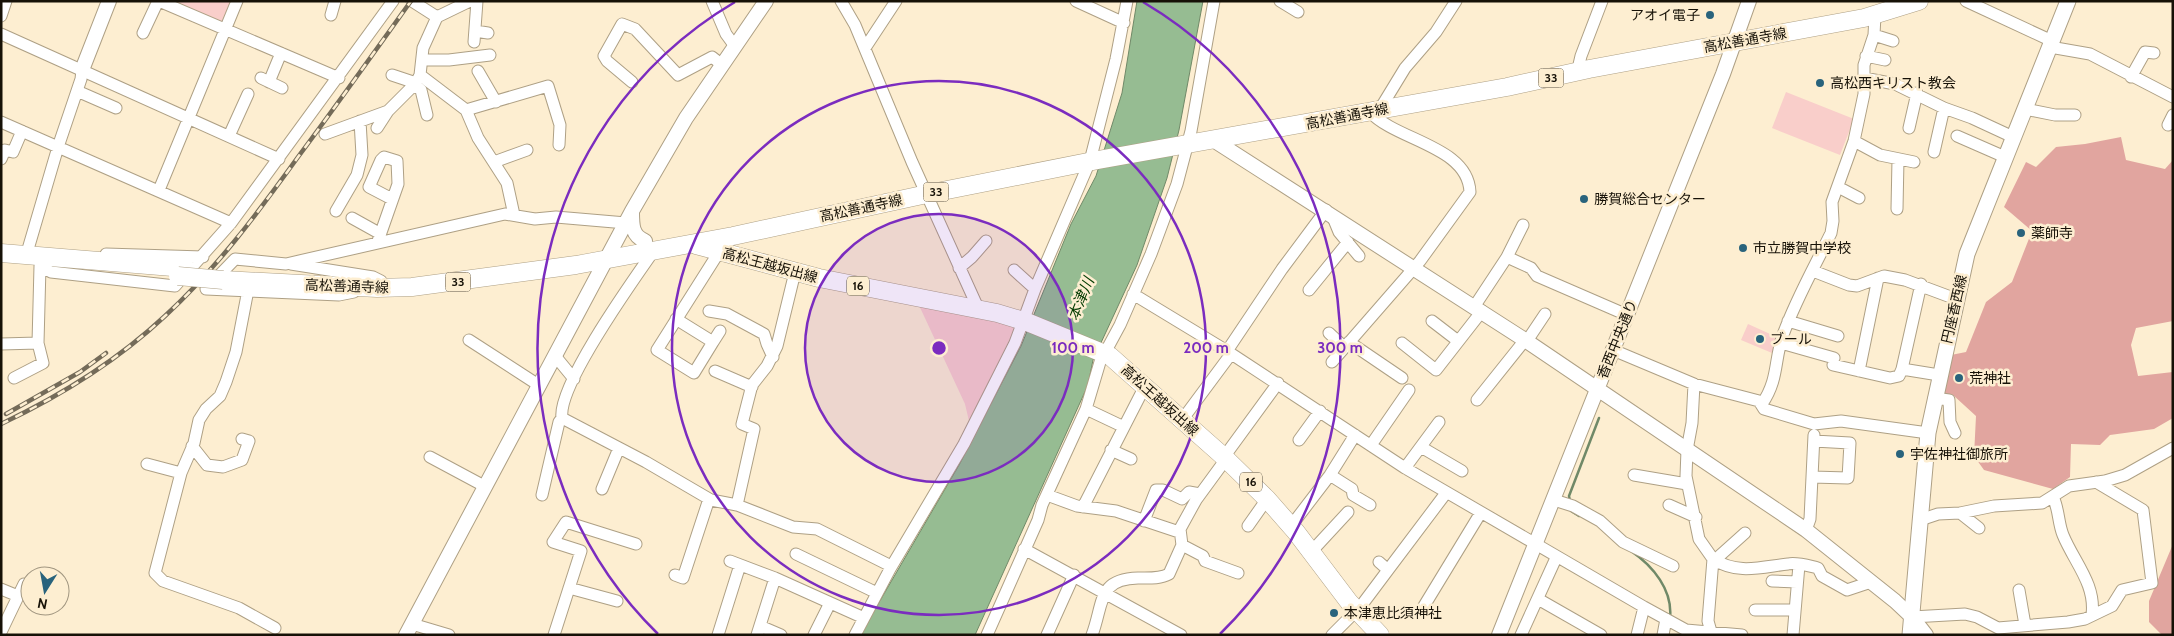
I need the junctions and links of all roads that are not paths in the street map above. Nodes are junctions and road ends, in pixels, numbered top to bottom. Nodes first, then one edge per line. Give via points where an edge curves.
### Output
1 (6, 1) edge
2 (110, 1) edge
3 (158, 1) edge
4 (237, 1) edge
5 (336, 1) edge
6 (393, 1) edge
7 (412, 1) edge
8 (470, 1) edge
9 (477, 1) edge
10 (712, 1) edge
11 (766, 1) edge
12 (841, 1) edge
13 (1076, 1) edge
14 (1127, 1) edge
15 (1214, 1) edge
16 (1280, 1) edge
17 (1456, 1) edge
18 (1602, 1) edge
19 (1749, 1) edge
20 (1919, 1) edge
21 (1966, 1) edge
22 (2068, 1) edge
23 (890, 3) edge
24 (1298, 12) dead end
25 (331, 15) dead end
26 (1875, 15) junction
27 (1, 16) edge
28 (437, 17) junction
29 (1124, 22) junction
30 (226, 28) junction
31 (143, 33) dead end
32 (488, 33) dead end
33 (1, 34) edge
34 (1874, 35) junction
35 (1893, 41) dead end
36 (1734, 42) junction
37 (2051, 44) junction
38 (734, 45) junction
39 (865, 48) junction
40 (281, 53) junction
41 (2154, 53) dead end
42 (490, 55) dead end
43 (1866, 56) junction
44 (422, 60) junction
45 (1885, 60) dead end
46 (721, 64) junction
47 (82, 70) junction
48 (478, 71) dead end
49 (1577, 73) junction
50 (392, 75) dead end
51 (2131, 77) junction
52 (339, 78) junction
53 (1864, 78) junction
54 (417, 81) junction
55 (632, 82) dead end
56 (282, 88) dead end
57 (77, 91) junction
58 (248, 94) dead end
59 (1917, 94) junction
60 (2173, 97) edge
61 (496, 102) junction
62 (116, 108) dead end
63 (1944, 108) junction
64 (2024, 109) junction
65 (466, 110) junction
66 (388, 111) junction
67 (1375, 111) junction
68 (428, 115) dead end
69 (2075, 115) dead end
70 (190, 119) junction
71 (360, 121) junction
72 (1, 122) edge
73 (377, 128) dead end
74 (1909, 128) dead end
75 (22, 131) junction
76 (325, 134) dead end
77 (229, 136) junction
78 (1957, 136) dead end
79 (2013, 137) junction
80 (1215, 141) junction
81 (1854, 141) junction
82 (559, 145) dead end
83 (1184, 145) junction
84 (58, 147) junction
85 (527, 150) dead end
86 (1934, 152) dead end
87 (2005, 157) junction
88 (1, 159) edge
89 (279, 159) junction
90 (1898, 159) junction
91 (1094, 161) junction
92 (494, 162) junction
93 (1914, 162) dead end
94 (356, 177) junction
95 (371, 184) junction
96 (1838, 186) junction
97 (160, 190) junction
98 (927, 194) junction
99 (1859, 198) dead end
100 (392, 199) junction
101 (1897, 209) dead end
102 (336, 211) dead end
103 (1329, 212) junction
104 (514, 215) junction
105 (352, 218) dead end
106 (231, 223) junction
107 (1522, 225) dead end
108 (670, 236) junction
109 (379, 237) junction
110 (628, 241) junction
111 (986, 241) dead end
112 (725, 242) junction
113 (1348, 242) junction
114 (691, 243) junction
115 (1, 253) edge
116 (1358, 256) dead end
117 (203, 257) junction
118 (1507, 257) junction
119 (68, 260) junction
120 (33, 261) junction
121 (1, 262) edge
122 (286, 264) junction
123 (959, 268) junction
124 (1414, 268) junction
125 (1014, 270) dead end
126 (1813, 271) junction
127 (182, 272) junction
128 (795, 272) junction
129 (1878, 278) junction
130 (379, 284) junction
131 (1921, 284) junction
132 (1035, 289) junction
133 (248, 290) junction
134 (1309, 290) dead end
135 (1133, 294) junction
136 (1956, 299) junction
137 (978, 308) junction
138 (1478, 309) junction
139 (709, 311) dead end
140 (1545, 314) dead end
141 (1627, 315) junction
142 (676, 318) junction
143 (1432, 321) dead end
144 (1788, 321) junction
145 (1025, 322) junction
146 (720, 331) dead end
147 (1329, 333) dead end
148 (1838, 336) dead end
149 (469, 340) dead end
150 (1526, 340) junction
151 (1458, 341) junction
152 (713, 342) junction
153 (1781, 342) junction
154 (38, 343) junction
155 (1402, 343) dead end
156 (1, 344) edge
157 (1347, 344) junction
158 (1613, 350) junction
159 (1102, 352) junction
160 (1229, 352) junction
161 (556, 357) junction
162 (773, 357) junction
163 (1332, 362) dead end
164 (1902, 369) junction
165 (715, 371) dead end
166 (1859, 371) junction
167 (1939, 375) junction
168 (14, 378) dead end
169 (1402, 378) dead end
170 (574, 380) junction
171 (1278, 383) junction
172 (1694, 384) junction
173 (540, 386) junction
174 (1145, 386) junction
175 (752, 388) junction
176 (1597, 388) junction
177 (1408, 396) dead end
178 (1934, 398) junction
179 (1477, 400) dead end
180 (1762, 404) junction
181 (1086, 409) junction
182 (1320, 411) junction
183 (562, 418) junction
184 (1182, 420) junction
185 (1439, 422) dead end
186 (1814, 424) junction
187 (1124, 426) junction
188 (1928, 433) junction
189 (1955, 433) dead end
190 (1355, 435) junction
191 (242, 439) dead end
192 (1299, 440) dead end
193 (1814, 441) junction
194 (1371, 445) junction
195 (192, 446) junction
196 (1421, 446) junction
197 (619, 448) junction
198 (2173, 448) edge
199 (1111, 450) junction
200 (1687, 450) junction
201 (430, 457) dead end
202 (1225, 458) junction
203 (1131, 459) dead end
204 (147, 464) dead end
205 (1405, 468) junction
206 (1462, 470) dead end
207 (181, 473) junction
208 (1330, 475) junction
209 (1634, 476) dead end
210 (1812, 477) junction
211 (2096, 482) junction
212 (1687, 484) junction
213 (486, 488) junction
214 (602, 489) dead end
215 (1446, 493) junction
216 (1200, 494) junction
217 (542, 495) dead end
218 (1047, 495) junction
219 (2053, 497) junction
220 (709, 499) junction
221 (1268, 499) junction
222 (1564, 503) junction
223 (737, 505) junction
224 (1370, 505) dead end
225 (1669, 505) dead end
226 (1083, 507) junction
227 (1348, 512) dead end
228 (1960, 513) junction
229 (1480, 514) junction
230 (1696, 517) junction
231 (1920, 520) junction
232 (1144, 521) junction
233 (1248, 526) dead end
234 (1291, 526) junction
235 (1979, 528) dead end
236 (1806, 530) junction
237 (1179, 532) junction
238 (1745, 533) dead end
239 (636, 544) dead end
240 (1535, 544) junction
241 (1182, 545) junction
242 (1024, 549) junction
243 (1311, 552) junction
244 (796, 554) dead end
245 (1556, 558) junction
246 (1713, 559) junction
247 (1799, 565) junction
248 (891, 566) junction
249 (1673, 566) dead end
250 (1238, 573) dead end
251 (675, 575) dead end
252 (1074, 575) junction
253 (775, 578) junction
254 (1772, 581) dead end
255 (1797, 582) junction
256 (1871, 582) junction
257 (569, 588) junction
258 (1, 589) edge
259 (2019, 590) dead end
260 (20, 592) edge
261 (1105, 592) junction
262 (877, 593) junction
263 (18, 596) junction
264 (1538, 599) junction
265 (617, 601) dead end
266 (830, 603) junction
267 (1424, 606) dead end
268 (1644, 607) junction
269 (1356, 610) junction
270 (1755, 610) dead end
271 (1795, 610) junction
272 (2092, 615) junction
273 (1912, 617) junction
274 (864, 618) junction
275 (1670, 621) junction
276 (2025, 625) junction
277 (275, 628) dead end
278 (2041, 629) edge
279 (409, 630) edge
280 (758, 630) edge
281 (1, 632) edge
282 (1712, 633) edge
283 (449, 635) edge
284 (554, 635) edge
285 (718, 635) edge
286 (781, 635) edge
287 (814, 635) edge
288 (855, 635) edge
289 (987, 635) edge
290 (1047, 635) edge
291 (1092, 635) edge
292 (1181, 635) edge
293 (1332, 635) edge
294 (1380, 635) edge
295 (1499, 635) edge
296 (1521, 635) edge
297 (1601, 635) edge
298 (1637, 635) edge
299 (1663, 635) edge
300 (1671, 635) edge
301 (1742, 635) edge
302 (1793, 635) edge
303 (1910, 635) edge
304 (1926, 635) edge

1 - 27 street
2 - 47 street
3 - 30 street
3 - 31 street
4 - 30 street
5 - 25 street
6 - 52 street
7 - 28 street
8 - 28 street
9 - 32 street via 474,37
10 - 38 street
11 - 38 street
12 - 39 street
13 - 29 street
14 - 29 street
15 - 83 street
16 - 24 street
17 - 67 street
18 - 49 street
19 - 36 street, 香西中央通り
20 - 26 main road, 高松善通寺線 / 33
21 - 37 street
22 - 37 main road, 円座香西線
23 - 39 street
26 - 34 street
26 - 36 main road, 高松善通寺線 / 33
28 - 44 street via 423,48
29 - 91 street
30 - 40 street
30 - 70 street
33 - 47 street
34 - 35 street
34 - 43 street
36 - 49 main road, 高松善通寺線 / 33
36 - 141 street, 香西中央通り
37 - 51 street via 2090,54
37 - 64 main road, 円座香西線
38 - 46 street
39 - 98 street
40 - 52 street
40 - 56 street via 265,80
41 - 51 street via 2145,52
42 - 44 street
43 - 45 street
43 - 53 street
44 - 54 street
46 - 55 street via 712,57 678,75 635,29 622,24 604,56
46 - 110 street via 686,118
47 - 57 street
47 - 70 street
48 - 61 street
49 - 67 main road, 高松善通寺線 / 33
50 - 54 street
51 - 60 street
52 - 89 street
53 - 59 street via 1895,84
53 - 81 street via 1864,94
54 - 65 street
54 - 66 street
54 - 68 street
57 - 62 street
57 - 84 street
58 - 77 street
59 - 63 street
59 - 74 street
61 - 65 street
61 - 82 street via 548,86 560,125
63 - 79 street
63 - 86 street
64 - 69 street
64 - 79 main road, 円座香西線
65 - 92 street via 478,138
66 - 71 street
66 - 73 street
67 - 80 main road, 高松善通寺線 / 33
67 - 124 street via 1386,125 1452,158 1470,183 1468,198
70 - 77 street
70 - 97 street
71 - 76 street
71 - 94 street via 362,155
72 - 75 street
75 - 84 street
75 - 88 street via 13,152 5,150
77 - 89 street
78 - 87 street
79 - 87 main road, 円座香西線
80 - 83 main road, 高松善通寺線 / 33
80 - 103 street
81 - 90 street via 1880,155
81 - 96 street
83 - 91 main road, 高松善通寺線 / 33
83 - 135 street via 1167,211
84 - 97 street
84 - 120 street
85 - 92 street
87 - 136 main road, 円座香西線 via 1970,242
89 - 106 street
90 - 93 street
90 - 101 street
91 - 98 main road, 高松善通寺線 / 33
91 - 132 street
92 - 104 street via 507,184
94 - 95 street
94 - 102 street
95 - 100 street via 370,187
95 - 100 street via 384,157 397,161 398,184
96 - 99 street
96 - 126 street via 1832,202 1834,221 1831,233
97 - 106 street
98 - 112 main road, 高松善通寺線 / 33 via 775,226
98 - 123 street
100 - 109 street
103 - 113 street
103 - 124 street
103 - 160 street via 1282,269
104 - 109 street
104 - 110 street via 535,219 556,217
105 - 109 street
106 - 117 street
107 - 118 street
108 - 110 main road, 高松善通寺線 / 33
108 - 112 main road, 高松善通寺線 / 33
108 - 114 main road, 高松善通寺線 / 33
109 - 122 street
110 - 114 main road, 高松善通寺線 / 33
110 - 130 main road, 高松善通寺線 / 33 via 575,259
110 - 161 street
110 - 170 street via 596,336
111 - 123 street
112 - 114 main road, 高松善通寺線 / 33
112 - 128 main road, 高松王越坂出線 / 16
112 - 142 street
113 - 116 street
113 - 134 street
115 - 120 main road, 高松善通寺線 / 33
117 - 119 street via 86,253
117 - 120 street via 175,286 51,272
118 - 138 street
118 - 141 street via 1531,268 1537,276
119 - 120 main road, 高松善通寺線 / 33
119 - 127 main road, 高松善通寺線 / 33
120 - 121 main road, 高松善通寺線 / 33
120 - 127 main road, 高松善通寺線 / 33
120 - 154 street
122 - 130 street via 373,277
122 - 133 street via 234,259 206,289
123 - 137 street
124 - 138 street
124 - 157 street
125 - 132 street
126 - 129 street via 1848,286
126 - 144 street
127 - 130 main road, 高松善通寺線 / 33, bridge
128 - 137 main road, 高松王越坂出線 / 16
128 - 162 street
129 - 131 street via 1884,276
129 - 166 street
130 - 133 street via 340,295
131 - 136 street
131 - 164 street
132 - 145 street
133 - 195 street via 236,352 226,382 220,396 198,420
135 - 159 street
135 - 160 street
136 - 167 main road, 円座香西線
137 - 145 main road, 高松王越坂出線 / 16
138 - 150 street
138 - 151 street
139 - 162 street via 727,314 764,334
140 - 150 street
141 - 158 street, 香西中央通り
142 - 152 street
142 - 152 street via 654,353 696,374
143 - 151 street
144 - 148 street
144 - 153 street
145 - 159 main road, 高松王越坂出線 / 16
145 - 248 street via 964,444
146 - 152 street
147 - 157 street
149 - 173 street
150 - 176 street
150 - 179 street
151 - 155 street via 1436,370
153 - 166 street
153 - 180 street via 1774,382
154 - 156 street
154 - 168 street via 43,363
157 - 163 street
157 - 169 street
158 - 172 street
158 - 176 street, 香西中央通り
159 - 174 main road, 高松王越坂出線 / 16
159 - 181 street
160 - 171 street
160 - 184 street
161 - 170 street
161 - 173 street
162 - 175 street
164 - 166 street via 1899,376 1890,378
164 - 167 street
165 - 175 street
167 - 178 main road, 円座香西線
170 - 183 street via 561,412
171 - 182 street
171 - 202 street
172 - 180 street
172 - 200 street via 1692,433
173 - 213 street
174 - 184 main road, 高松王越坂出線 / 16
174 - 187 street
175 - 223 street via 742,424 754,429
176 - 200 street
176 - 222 street, 香西中央通り
177 - 194 street via 1382,419
178 - 188 main road, 円座香西線
178 - 189 street via 1949,400 1950,422
180 - 186 street via 1764,410
181 - 187 street
181 - 218 street
182 - 190 street
182 - 192 street
183 - 197 street
183 - 217 street
184 - 202 main road, 高松王越坂出線 / 16
185 - 196 street
186 - 188 street via 1841,421
186 - 193 street
187 - 199 street
188 - 231 main road, 円座香西線
190 - 194 street
190 - 208 street
191 - 195 street via 249,441 242,460 223,467 207,465
193 - 210 street
193 - 210 street via 1850,444 1848,478
194 - 205 street
195 - 207 street
196 - 205 street
196 - 206 street
197 - 214 street
197 - 220 street
198 - 211 street via 2125,475
199 - 203 street
199 - 226 street
200 - 212 street
200 - 236 street
201 - 213 street
202 - 216 street
202 - 221 main road, 高松王越坂出線 / 16
204 - 207 street
205 - 215 street
207 - 277 street via 155,573 163,581 239,608
208 - 224 street
208 - 234 street
209 - 212 street
210 - 236 street via 1810,519
211 - 219 street via 2069,486
211 - 272 street via 2142,510 2152,583 2122,590 2112,606
212 - 230 street
213 - 279 street
215 - 229 street
215 - 269 street via 1384,566
216 - 232 street via 1189,492 1182,499 1156,490
216 - 237 street
218 - 226 street
218 - 242 street
219 - 228 street via 2031,505 1994,506
219 - 272 street via 2062,533 2087,581 2093,604
220 - 223 street
220 - 251 street via 683,578
221 - 233 street
221 - 234 main road, 高松王越坂出線 / 16
222 - 240 street, 香西中央通り
222 - 249 street via 1600,522 1623,542
223 - 248 street via 793,527 817,530
225 - 230 street
226 - 232 street via 1116,511
227 - 243 street
228 - 231 street via 1938,514
228 - 235 street
229 - 240 street
229 - 267 street
230 - 246 street via 1699,539
231 - 273 main road, 円座香西線
232 - 237 street
234 - 243 main road, 高松王越坂出線 / 16
236 - 256 street
237 - 241 street
238 - 246 street
239 - 257 street via 566,522 553,542 581,551
240 - 245 street
240 - 295 street, 香西中央通り
241 - 250 street via 1206,561
241 - 261 street via 1169,574 1117,580
242 - 252 street
242 - 289 street
243 - 269 main road, 高松王越坂出線 / 16
244 - 262 street
245 - 264 street
245 - 268 street
246 - 247 street via 1722,565 1745,570 1790,563
246 - 282 street via 1708,621
247 - 255 street
247 - 256 street via 1818,568 1822,576 1847,590
248 - 262 street
252 - 261 street
252 - 290 street
253 - 266 street
253 - 280 street
253 - 285 street via 735,563
254 - 255 street
255 - 271 street
256 - 273 street
257 - 265 street
257 - 284 street
258 - 263 street
259 - 276 street
260 - 263 street
261 - 291 street
261 - 292 street
262 - 274 street
263 - 281 street
264 - 296 street
264 - 297 street
266 - 274 street
266 - 287 street
268 - 275 street
268 - 298 street
269 - 293 street
269 - 294 main road, 高松王越坂出線 / 16
270 - 271 street
271 - 302 street
272 - 278 street
273 - 276 street via 1966,614 1998,628
273 - 303 main road, 円座香西線
273 - 304 street
274 - 288 street
275 - 282 street via 1686,630
275 - 299 street
275 - 300 street
276 - 278 street
279 - 283 street
280 - 286 street
282 - 301 street

